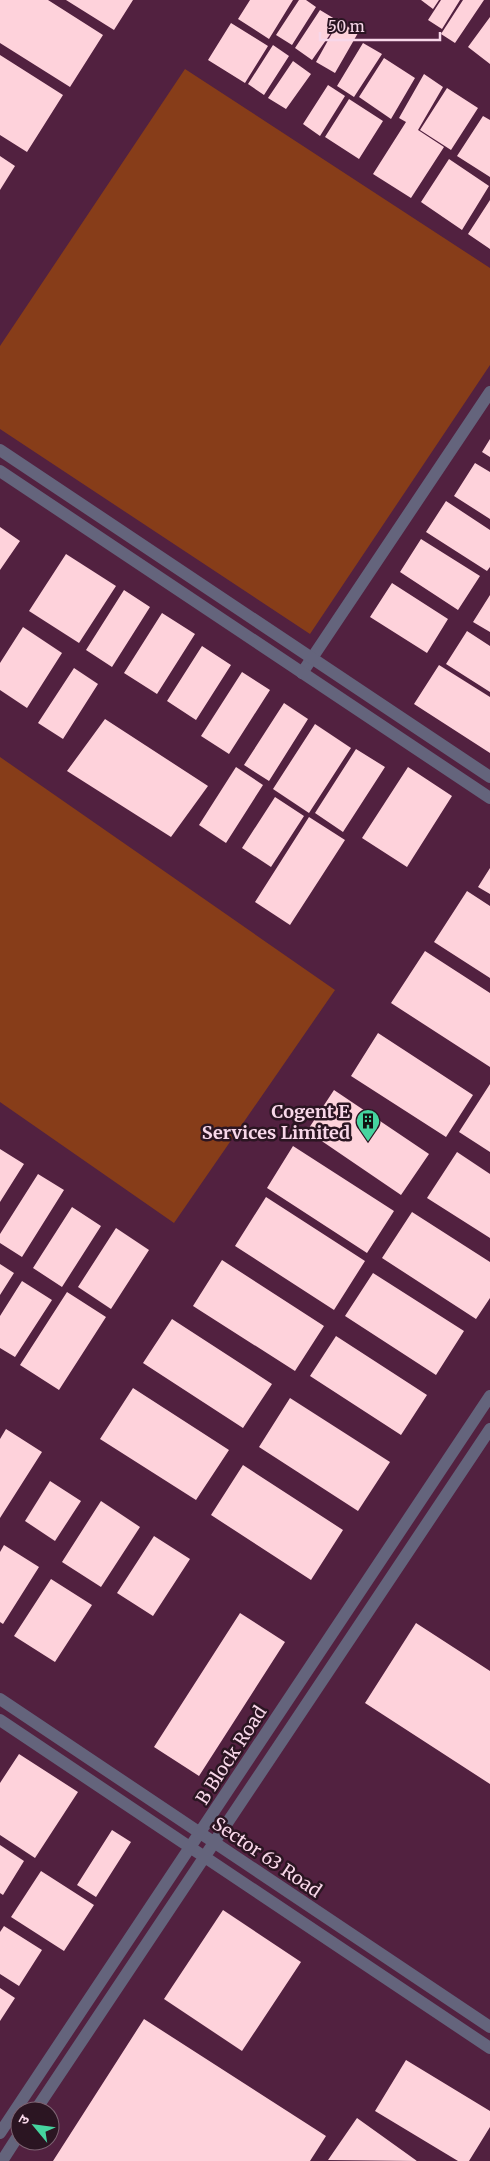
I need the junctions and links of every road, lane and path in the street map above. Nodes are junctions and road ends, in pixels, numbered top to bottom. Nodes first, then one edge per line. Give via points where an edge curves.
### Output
1 (490, 392) edge
2 (0, 450) edge
3 (0, 470) edge
4 (312, 658) junction
5 (302, 673) junction
6 (490, 777) edge
7 (490, 798) edge
8 (490, 1396) edge
9 (490, 1428) edge
10 (0, 1699) edge
11 (0, 1720) edge
12 (200, 1833) junction
13 (214, 1842) junction
14 (191, 1848) junction
15 (205, 1857) junction
16 (490, 2027) edge
17 (490, 2048) edge
18 (42, 2101) edge
19 (0, 2132) edge
20 (10, 2149) edge
21 (2, 2161) edge

1 - 4 street
2 - 4 street
3 - 5 street
4 - 5 street
4 - 6 street
5 - 7 street
8 - 12 street, B Block Road
9 - 13 street, B Block Road
10 - 12 street, Sector 63 Road
11 - 14 street, Sector 63 Road
12 - 13 street, Sector 63 Road
12 - 14 street, B Block Road
13 - 15 street, B Block Road
13 - 16 street, Sector 63 Road
14 - 15 street, Sector 63 Road
14 - 19 street, B Block Road
15 - 17 street, Sector 63 Road
15 - 18 street, B Block Road
20 - 21 street

